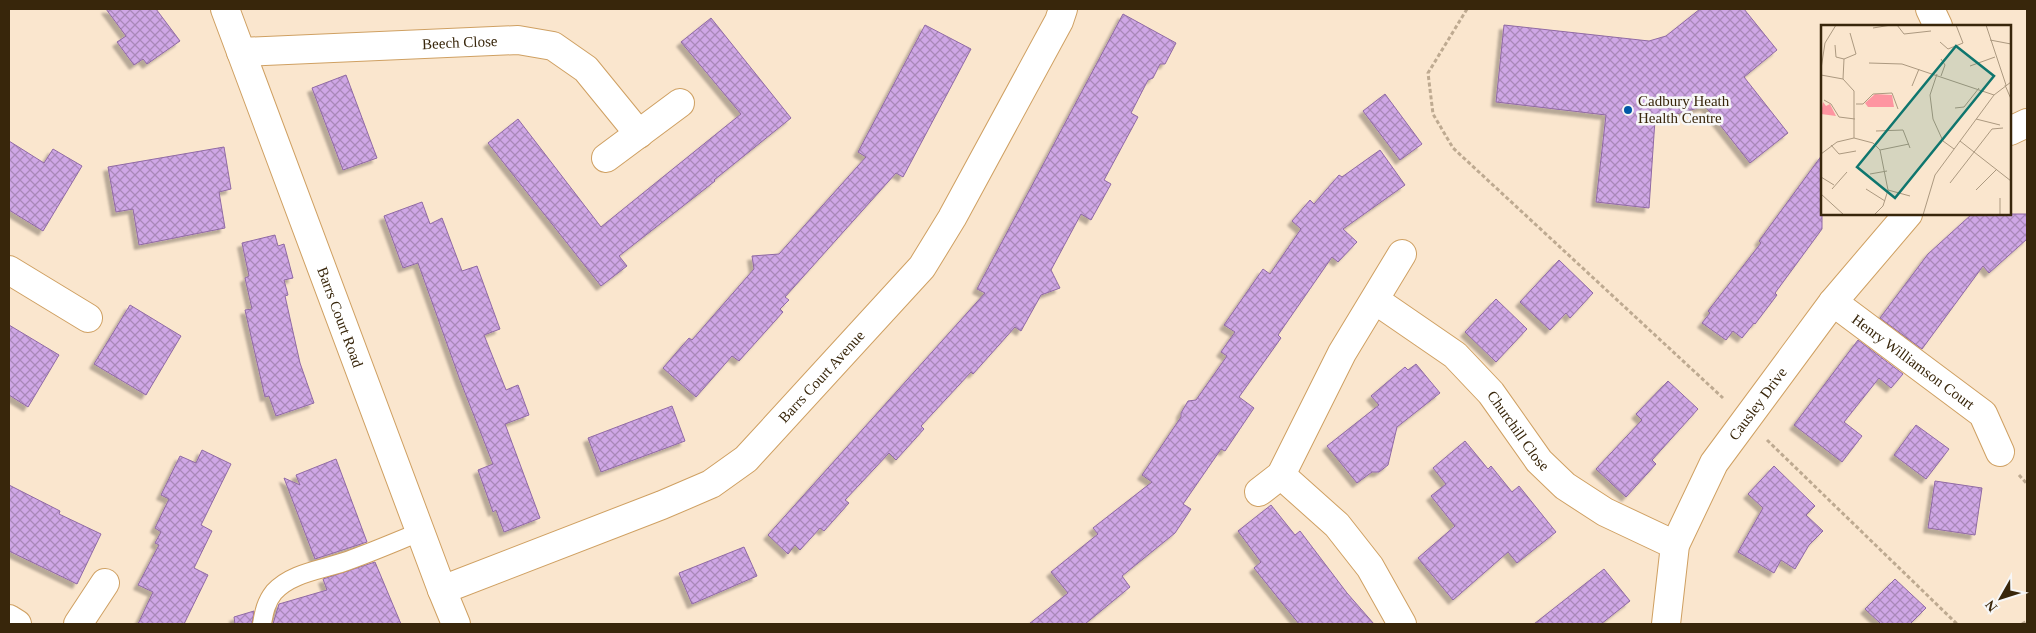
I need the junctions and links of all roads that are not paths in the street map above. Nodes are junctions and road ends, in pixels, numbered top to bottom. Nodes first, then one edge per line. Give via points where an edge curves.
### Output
1 (225, 9) edge
2 (1063, 9) edge
3 (1930, 9) edge
4 (1938, 25) edge
5 (241, 52) junction
6 (680, 103) dead end
7 (2027, 122) edge
8 (2011, 130) edge
9 (639, 134) junction
10 (606, 158) dead end
11 (1907, 215) edge
12 (1402, 254) dead end
13 (9, 270) edge
14 (1375, 300) junction
15 (1833, 302) junction
16 (88, 318) dead end
17 (2000, 452) dead end
18 (1281, 475) junction
19 (1260, 492) dead end
20 (420, 532) junction
21 (1675, 545) junction
22 (105, 583) dead end
23 (442, 590) junction
24 (9, 619) edge
25 (17, 624) edge
26 (78, 624) edge
27 (262, 624) edge
28 (456, 624) edge
29 (1402, 624) edge
30 (1666, 624) edge

1 - 5 street, Barrs Court Road
2 - 23 street, Barrs Court Avenue via 971,184 922,267 746,458 711,484 662,506
3 - 4 street
5 - 9 street, Beech Close via 518,40 553,46 586,69
5 - 20 street, Barrs Court Road
6 - 9 street
7 - 8 street
9 - 10 street
11 - 15 street, Causley Drive
12 - 14 street
13 - 16 street
14 - 18 street via 1342,353
14 - 21 street, Churchill Close via 1456,355 1491,393 1539,461 1565,486 1605,512
15 - 17 street, Henry Williamson Court via 1983,414
15 - 21 street, Causley Drive via 1714,463
18 - 19 street
18 - 29 street via 1336,524 1370,567
20 - 23 street, Barrs Court Road
20 - 27 lane via 284,583 265,606
21 - 30 street, Causley Drive
22 - 26 street
23 - 28 street, Barrs Court Road
24 - 25 street

